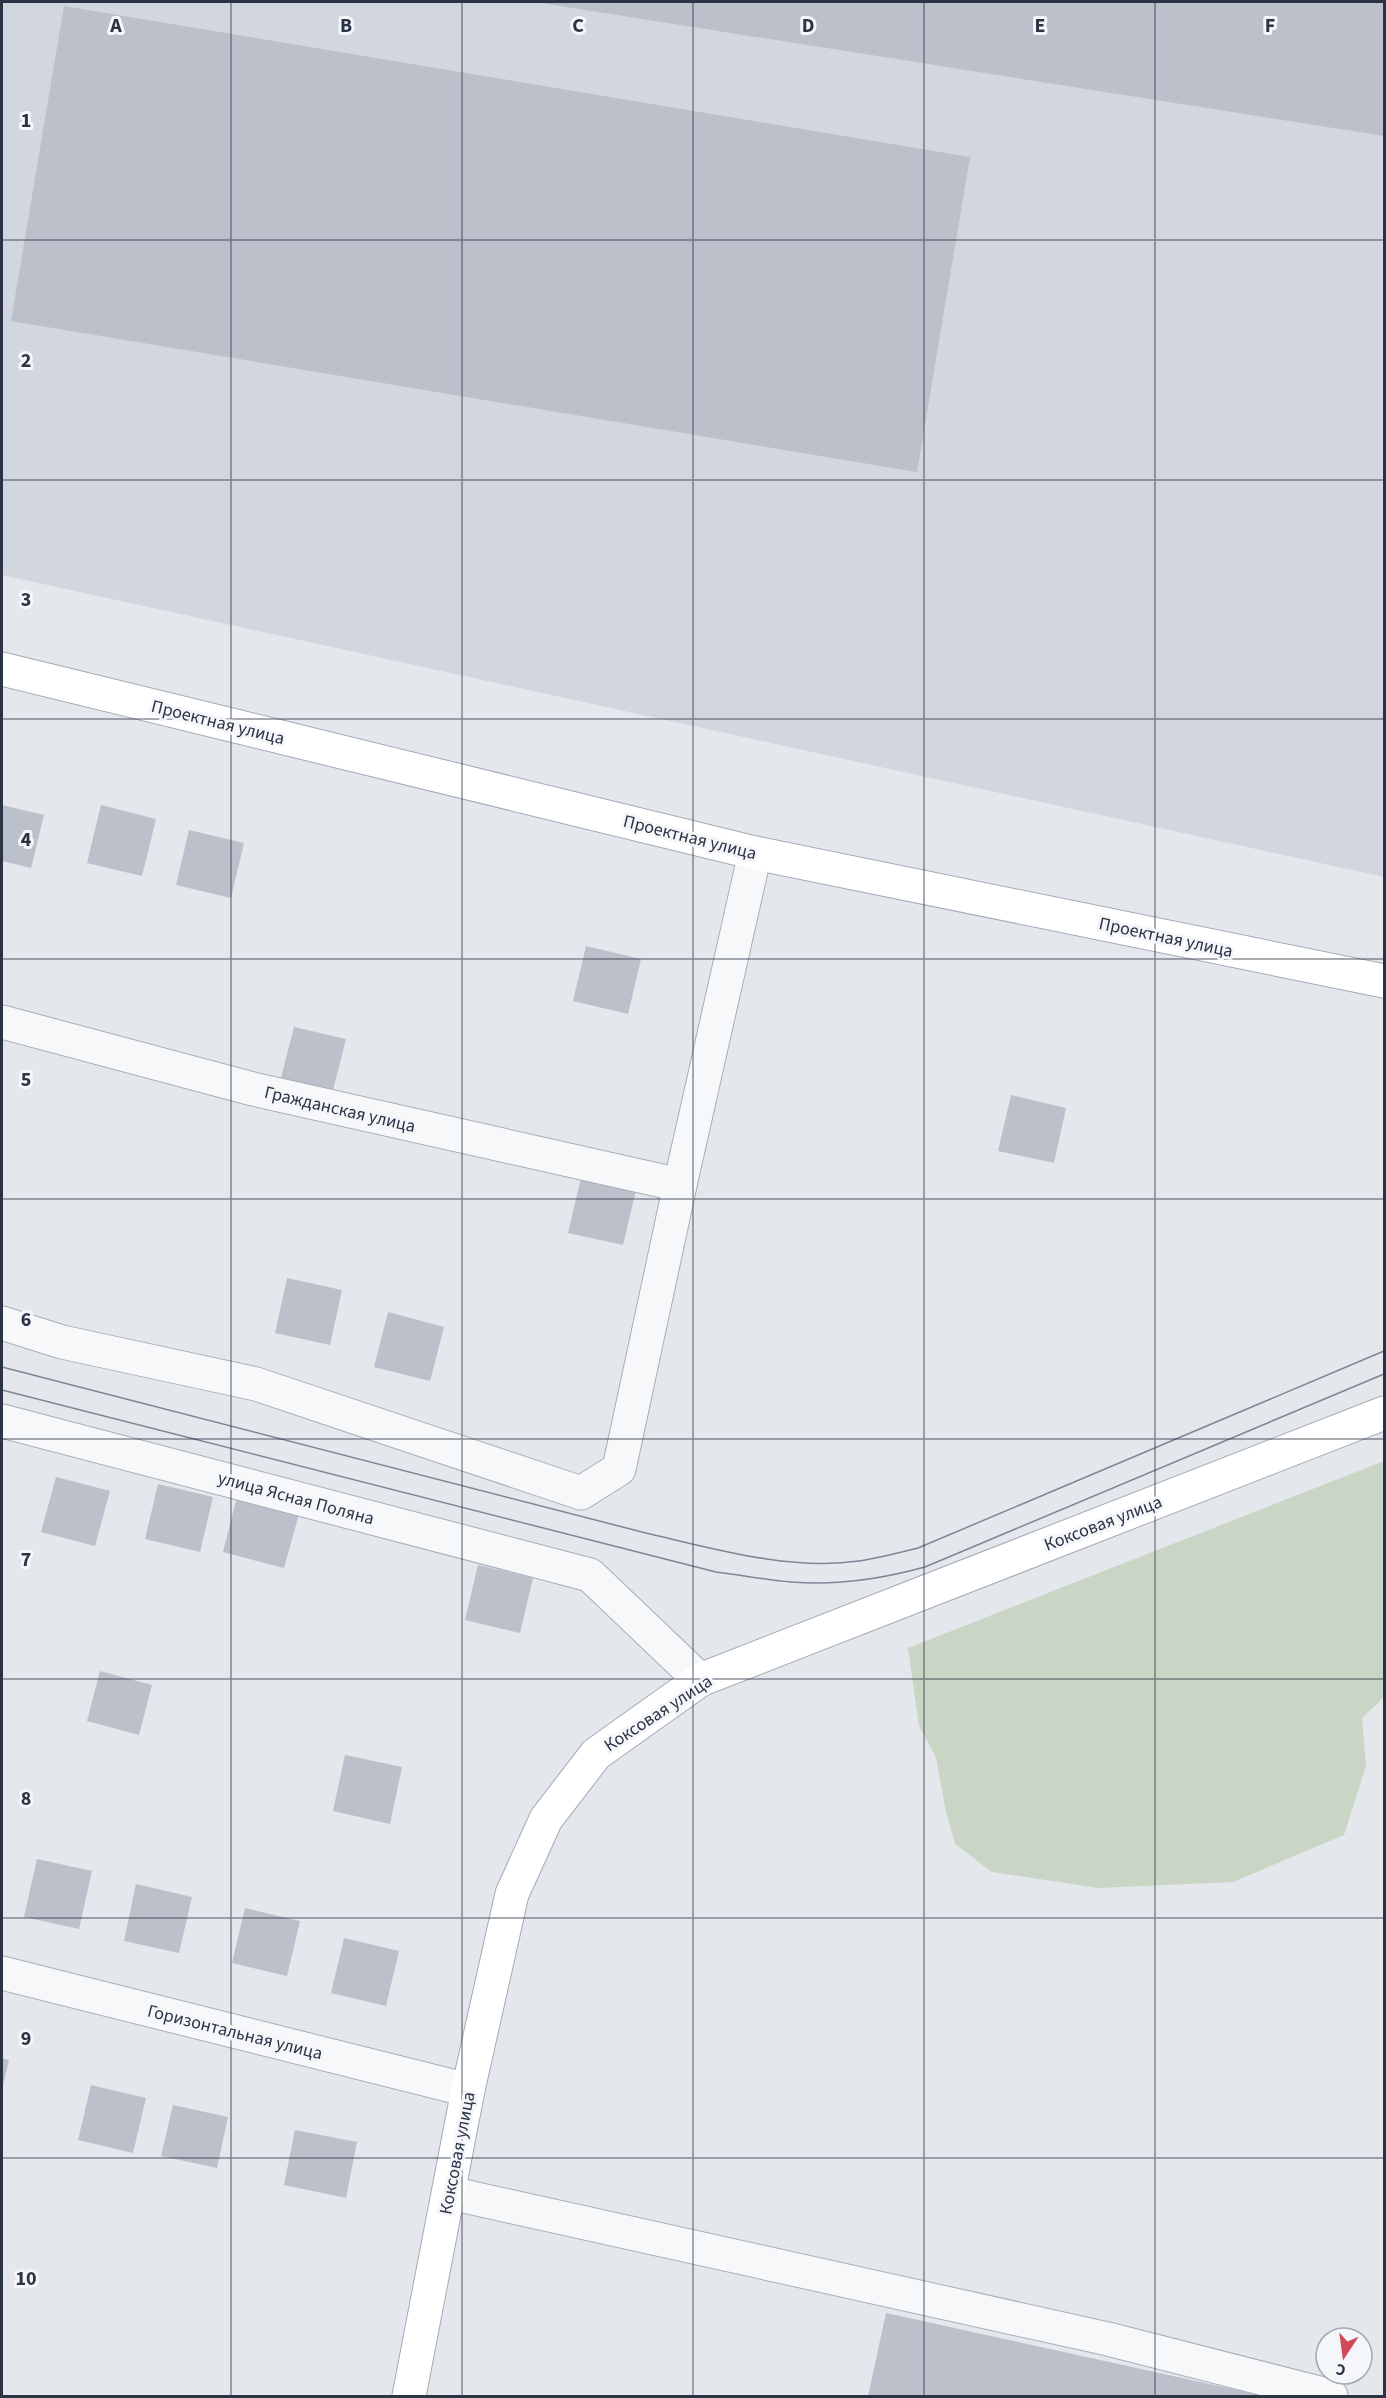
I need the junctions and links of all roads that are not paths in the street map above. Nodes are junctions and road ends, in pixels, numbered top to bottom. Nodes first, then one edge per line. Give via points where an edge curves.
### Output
1 (2, 669) edge
2 (755, 853) junction
3 (1384, 981) edge
4 (2, 1022) edge
5 (680, 1185) junction
6 (2, 1323) edge
7 (1384, 1413) edge
8 (2, 1421) edge
9 (700, 1680) junction
10 (2, 1973) edge
11 (468, 2090) junction
12 (450, 2193) junction
13 (409, 2397) edge
14 (1331, 2397) edge

1 - 2 main road, Проектная улица
2 - 3 main road, Проектная улица
2 - 5 street
4 - 5 street, Гражданская улица via 253,1089
5 - 6 street via 620,1469 581,1493 256,1384 62,1342
7 - 9 main road, Коксовая улица
8 - 9 street, улица Ясная Поляна via 590,1575
9 - 11 main road, Коксовая улица via 596,1754 546,1819 512,1894
10 - 11 street, Горизонтальная улица
11 - 12 main road, Коксовая улица
12 - 13 main road, Коксовая улица
12 - 14 street via 1108,2339

